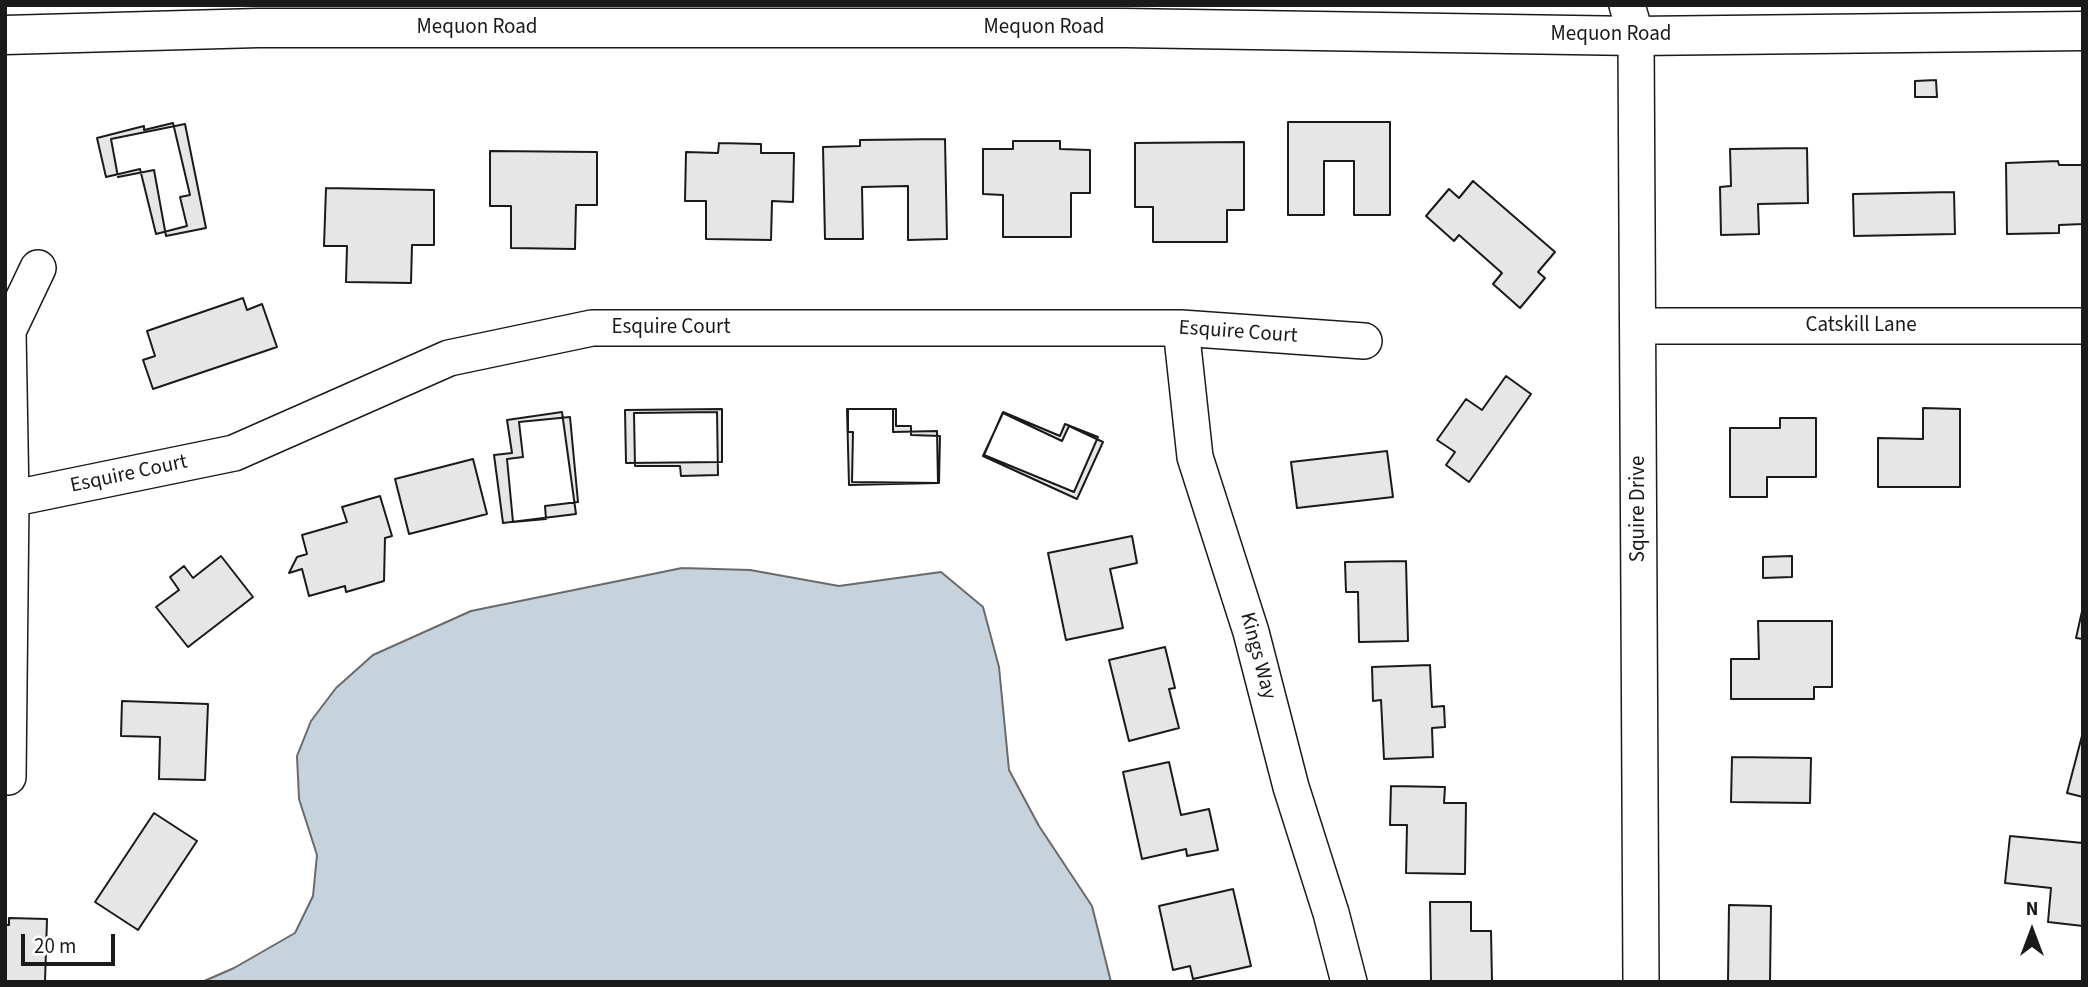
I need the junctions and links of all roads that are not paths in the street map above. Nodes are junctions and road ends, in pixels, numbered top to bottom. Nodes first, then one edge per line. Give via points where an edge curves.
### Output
1 (1223, 5) edge
2 (1674, 5) edge
3 (1637, 16) edge
4 (282, 17) edge
5 (928, 17) edge
6 (1125, 28) junction
7 (2083, 31) edge
8 (5, 35) edge
9 (38, 268) dead end
10 (1639, 326) junction
11 (2083, 326) edge
12 (1181, 328) junction
13 (1364, 341) dead end
14 (8, 500) edge
15 (8, 777) dead end
16 (1349, 982) edge
17 (1641, 982) edge

1 - 6 main road
2 - 3 main road
3 - 6 main road, Mequon Road
3 - 7 main road, Mequon Road
3 - 10 street, Squire Drive
4 - 5 main road, Mequon Road
4 - 8 main road, Mequon Road
5 - 6 main road, Mequon Road
9 - 14 street via 8,331
10 - 11 street, Catskill Lane
10 - 17 street, Squire Drive
12 - 13 street, Esquire Court
12 - 14 street, Esquire Court via 592,328 449,358 234,453
12 - 16 street, Kings Way via 1195,457 1251,632
14 - 15 street

